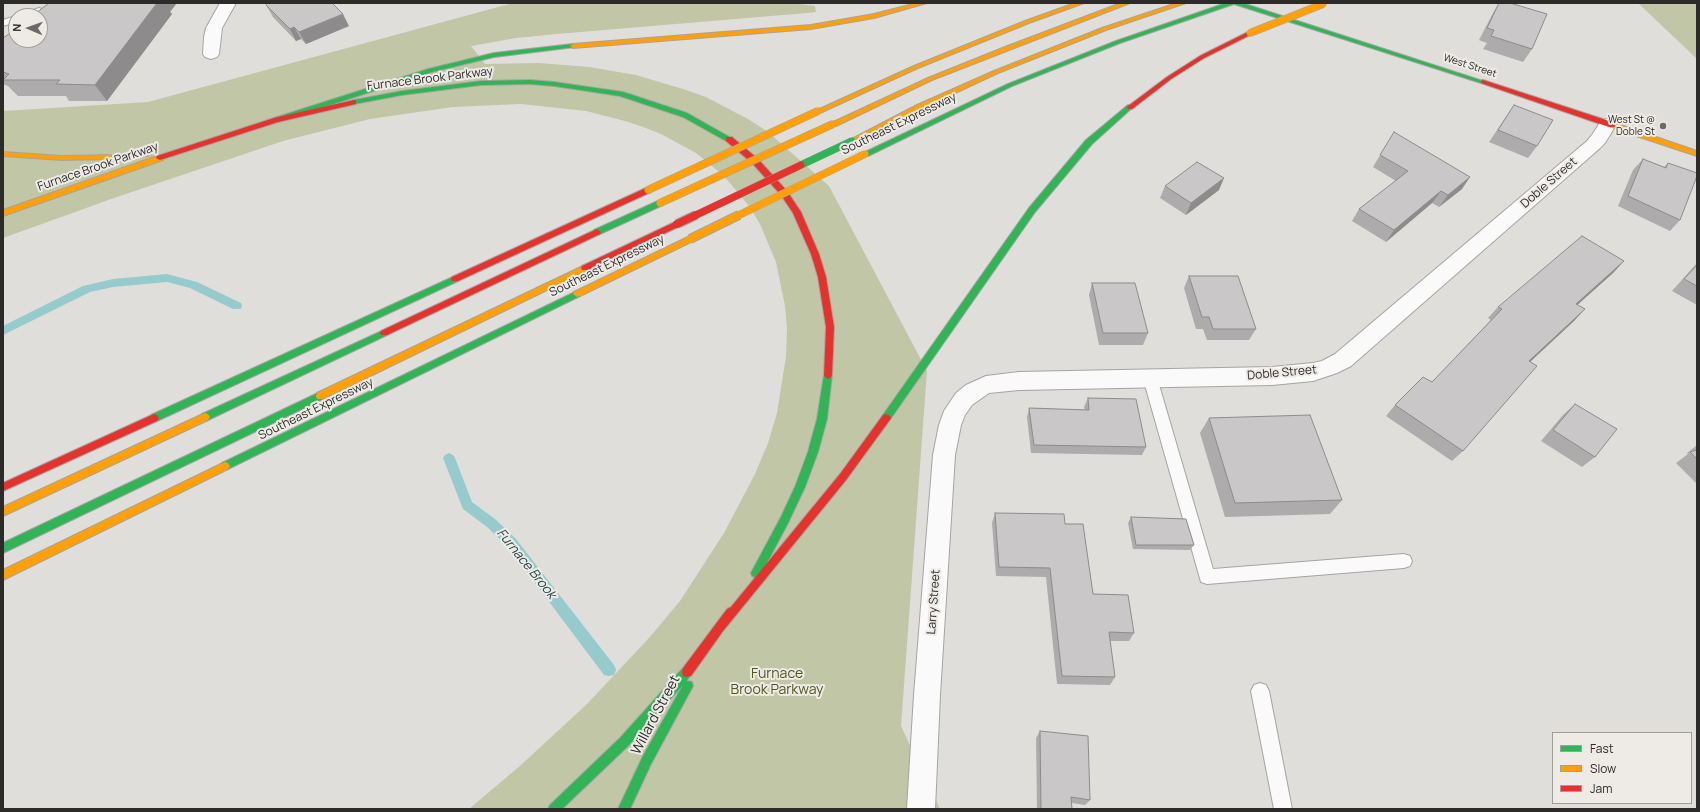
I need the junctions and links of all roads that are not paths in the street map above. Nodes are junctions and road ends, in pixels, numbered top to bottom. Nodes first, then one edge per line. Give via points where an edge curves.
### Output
1 (228, 3) edge
2 (924, 3) edge
3 (1082, 3) edge
4 (1183, 3) edge
5 (1232, 3) edge
6 (1236, 3) edge
7 (1324, 3) edge
8 (1125, 4) edge
9 (211, 54) dead end
10 (276, 120) junction
11 (1607, 125) junction
12 (201, 145) junction
13 (3, 154) edge
14 (1697, 154) edge
15 (3, 213) edge
16 (1150, 378) junction
17 (964, 399) joint
18 (3, 487) edge
19 (3, 512) edge
20 (3, 548) edge
21 (1404, 561) dead end
22 (3, 575) edge
23 (721, 627) junction
24 (716, 635) junction
25 (1260, 691) dead end
26 (554, 809) edge
27 (624, 809) edge
28 (921, 809) edge
29 (1284, 809) edge

1 - 9 street via 214,28
2 - 10 main road via 874,16 811,27 494,55 430,70
3 - 18 main road, bridge via 1027,22 922,65
4 - 20 main road, bridge via 1104,29 996,72 919,107
5 - 22 main road, Southeast Expressway, bridge via 1118,42 1010,85
6 - 11 main road, West Street via 1451,71
7 - 23 main road, bridge via 1250,33 1202,57 1164,81 1089,142 1032,210 867,446
8 - 19 main road, bridge via 924,82
10 - 12 main road, Furnace Brook Parkway
10 - 23 main road, Furnace Brook Parkway via 362,99 456,86 518,82 577,87 621,94 685,116 723,135 740,147 770,176 797,212 816,254 830,327 827,386 820,426 800,487 759,569
11 - 14 main road, West Street
11 - 16 street, Doble Street via 1599,140 1343,360 1324,369 1294,374
12 - 13 main road, Furnace Brook Parkway via 115,157 62,158
12 - 15 main road, Furnace Brook Parkway
16 - 17 street, Doble Street via 1001,382 986,385
16 - 21 lane via 1207,577
17 - 28 street, Larry Street via 955,411 950,425 944,455
23 - 24 main road, Furnace Brook Parkway
24 - 26 main road, Furnace Brook Parkway via 658,706
24 - 27 main road, Willard Street via 647,760
25 - 29 lane

